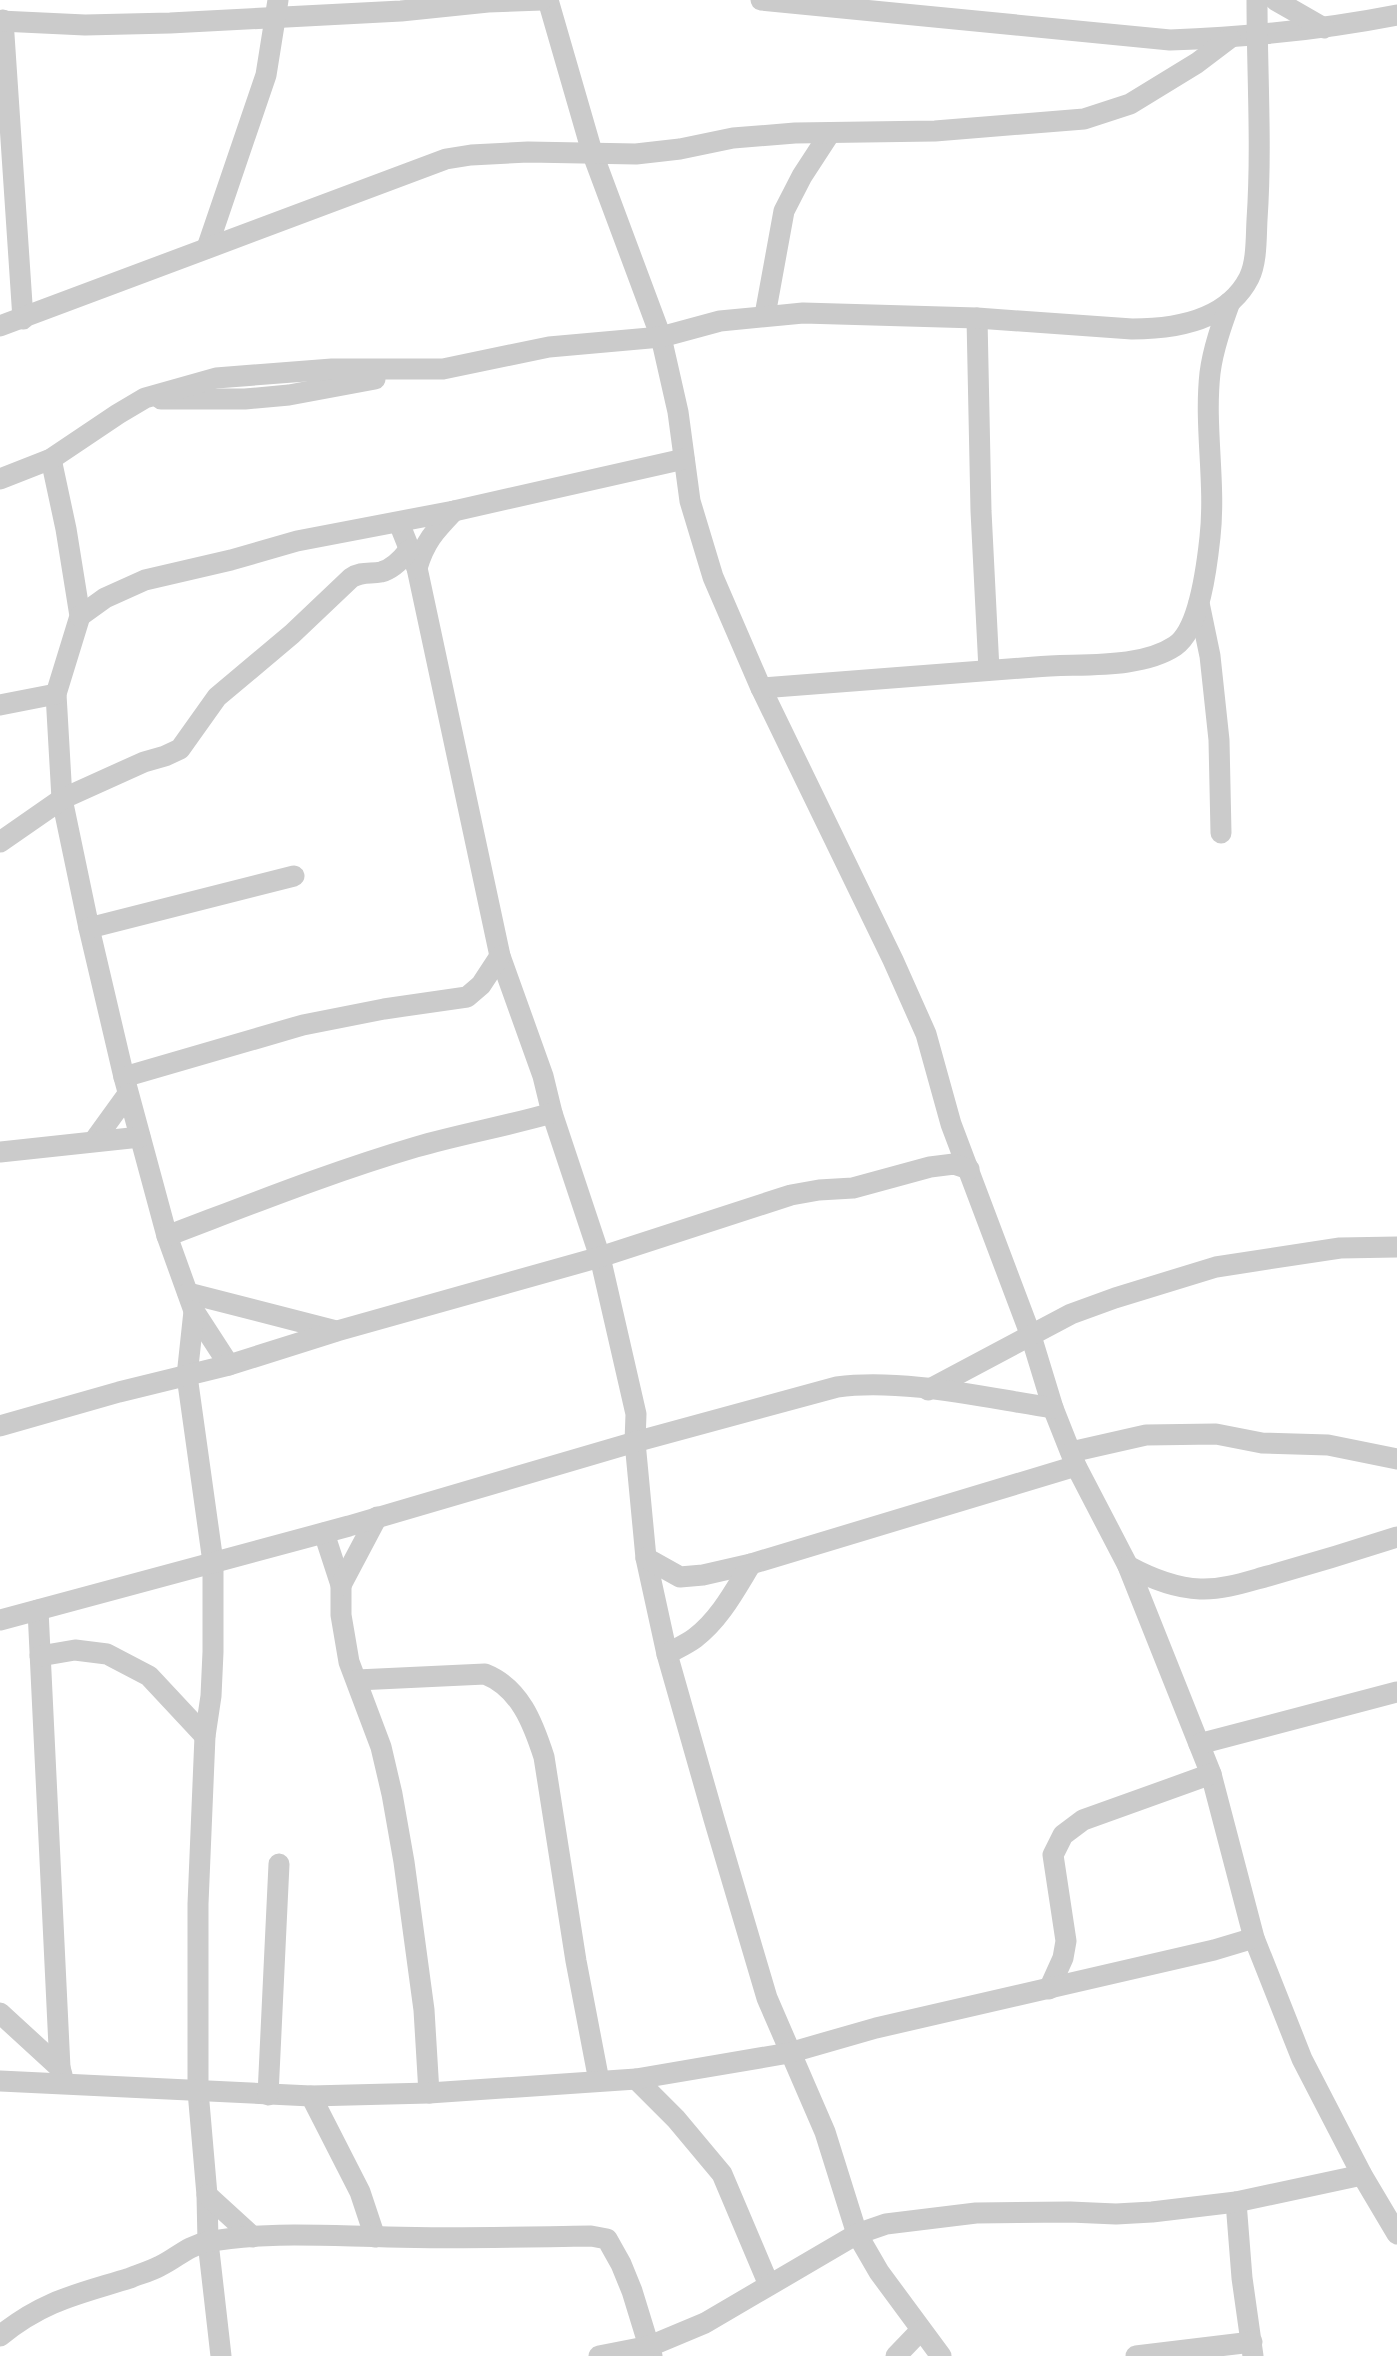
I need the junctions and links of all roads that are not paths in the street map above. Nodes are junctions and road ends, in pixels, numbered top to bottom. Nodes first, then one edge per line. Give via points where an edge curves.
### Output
1 (542, 0) edge
2 (548, 0) edge
3 (761, 0) edge
4 (1257, 0) edge
5 (1275, 0) edge
6 (277, 8) edge
7 (1397, 15) edge
8 (2, 21) edge
9 (1324, 28) junction
10 (1257, 35) junction
11 (1230, 38) junction
12 (830, 133) junction
13 (592, 152) junction
14 (206, 248) junction
15 (1230, 302) junction
16 (765, 315) junction
17 (977, 318) junction
18 (23, 319) junction
19 (0, 326) edge
20 (661, 337) junction
21 (51, 459) junction
22 (684, 459) junction
23 (0, 479) edge
24 (454, 512) junction
25 (398, 523) junction
26 (413, 559) junction
27 (1199, 603) junction
28 (80, 616) junction
29 (989, 670) junction
30 (761, 688) junction
31 (56, 694) junction
32 (0, 705) edge
33 (62, 799) junction
34 (1220, 833) dead end
35 (0, 842) edge
36 (294, 876) dead end
37 (89, 928) junction
38 (500, 956) junction
39 (126, 1086) junction
40 (552, 1113) junction
41 (140, 1136) junction
42 (94, 1141) junction
43 (0, 1152) edge
44 (969, 1169) junction
45 (167, 1236) junction
46 (1397, 1247) edge
47 (600, 1257) junction
48 (191, 1302) junction
49 (337, 1331) junction
50 (1031, 1336) junction
51 (229, 1365) junction
52 (187, 1376) junction
53 (928, 1390) junction
54 (1053, 1408) junction
55 (0, 1426) edge
56 (635, 1442) junction
57 (1073, 1459) junction
58 (1397, 1459) edge
59 (377, 1517) junction
60 (324, 1533) junction
61 (1397, 1537) edge
62 (646, 1558) junction
63 (213, 1562) junction
64 (751, 1564) junction
65 (1128, 1566) junction
66 (341, 1585) junction
67 (38, 1610) junction
68 (0, 1620) edge
69 (667, 1654) junction
70 (40, 1656) junction
71 (357, 1680) junction
72 (1397, 1692) edge
73 (205, 1735) junction
74 (1199, 1744) junction
75 (1211, 1774) junction
76 (279, 1864) dead end
77 (1254, 1938) junction
78 (1049, 1989) junction
79 (0, 2013) edge
80 (789, 2053) junction
81 (62, 2076) junction
82 (636, 2079) junction
83 (0, 2081) edge
84 (599, 2081) junction
85 (198, 2091) junction
86 (429, 2092) junction
87 (268, 2095) junction
88 (311, 2096) junction
89 (1362, 2175) junction
90 (207, 2195) junction
91 (1236, 2202) junction
92 (857, 2234) junction
93 (1397, 2234) edge
94 (253, 2237) junction
95 (375, 2237) junction
96 (208, 2242) junction
97 (769, 2285) junction
98 (921, 2330) junction
99 (0, 2336) edge
100 (1252, 2349) edge
101 (651, 2351) edge
102 (221, 2356) edge
103 (599, 2356) edge
104 (896, 2356) edge
105 (941, 2356) edge
106 (1136, 2356) edge

1 - 6 street via 401,12
2 - 13 street
3 - 11 street via 1170,40
4 - 10 street
5 - 9 street
6 - 8 street via 170,23
6 - 14 street via 266,75
7 - 9 street
8 - 18 street
9 - 10 street
10 - 11 street
10 - 15 street via 1260,156 1255,251 1250,277
11 - 12 street via 1130,104 1084,119 935,131
12 - 13 street via 733,138 636,154
12 - 16 street via 784,211
13 - 14 street via 446,159
13 - 20 street
14 - 18 street
15 - 17 street via 1204,318 1157,329
15 - 27 street via 1210,373 1213,498
16 - 17 street
16 - 20 street
17 - 29 street
18 - 19 street
20 - 21 street via 549,347 443,369 344,369 216,378 145,398
20 - 22 street
21 - 23 street
21 - 28 street
22 - 24 street
22 - 30 street via 701,542
24 - 25 street
24 - 26 street
25 - 26 street
25 - 28 street via 297,541 145,580 105,598
26 - 33 street via 383,572 358,573 217,697 180,749
26 - 38 street
27 - 29 street via 1177,645 1137,661
27 - 34 street via 1219,740
28 - 31 street
29 - 30 street
30 - 44 street via 926,1034
31 - 32 street
31 - 33 street
33 - 35 street
33 - 37 street
36 - 37 street
37 - 39 street
38 - 39 street via 467,997 303,1025
38 - 40 street
39 - 41 street
39 - 42 street
40 - 45 street via 415,1147
40 - 47 street
41 - 42 street
41 - 45 street
42 - 43 street
44 - 47 street via 954,1164 930,1167 853,1188 791,1195
44 - 50 street
45 - 48 street
46 - 50 street via 1340,1248 1216,1267 1071,1314
47 - 49 street
47 - 56 street via 636,1414
48 - 49 street
48 - 51 street
48 - 52 street
49 - 51 street
50 - 53 street
50 - 54 street
51 - 52 street
52 - 55 street
52 - 63 street
53 - 54 street
53 - 56 street via 860,1384 837,1387
54 - 57 street
56 - 59 street
56 - 62 street
57 - 58 street via 1146,1435 1191,1434 1328,1446
57 - 64 street
57 - 65 street
59 - 60 street
59 - 66 street
60 - 63 street
60 - 66 street
61 - 65 street via 1222,1588 1178,1585
62 - 64 street via 680,1577
62 - 69 street
63 - 67 street
63 - 73 street via 211,1696
64 - 69 street via 713,1621 696,1638
65 - 74 street
66 - 71 street via 345,1644
67 - 68 street
67 - 70 street
69 - 80 street via 767,1998
70 - 73 street via 75,1650 107,1654 149,1676
70 - 81 street
71 - 84 street via 485,1674 497,1679 523,1704 544,1757
71 - 86 street via 381,1747 404,1862 424,2010
72 - 74 street
73 - 85 street via 198,1904
74 - 75 street
75 - 77 street
75 - 78 street via 1083,1821 1063,1835 1053,1855 1066,1941
76 - 87 street
77 - 78 street
77 - 89 street via 1302,2059
78 - 80 street
79 - 81 street
80 - 82 street
80 - 92 street via 825,2132
81 - 83 street
81 - 85 street
82 - 84 street
82 - 97 street via 722,2174
84 - 86 street
85 - 87 street
85 - 90 street
86 - 88 street
87 - 88 street
88 - 95 street via 360,2192
89 - 91 street
89 - 93 street
90 - 94 street
90 - 96 street
91 - 92 street via 1116,2214 976,2213 886,2224
91 - 100 street
92 - 97 street
92 - 98 street
94 - 95 street
94 - 96 street
95 - 101 street via 604,2237 621,2264
96 - 99 street via 189,2246 147,2272 63,2297 25,2316
96 - 102 street
97 - 101 street
98 - 104 street
98 - 105 street
100 - 106 street
101 - 103 street

